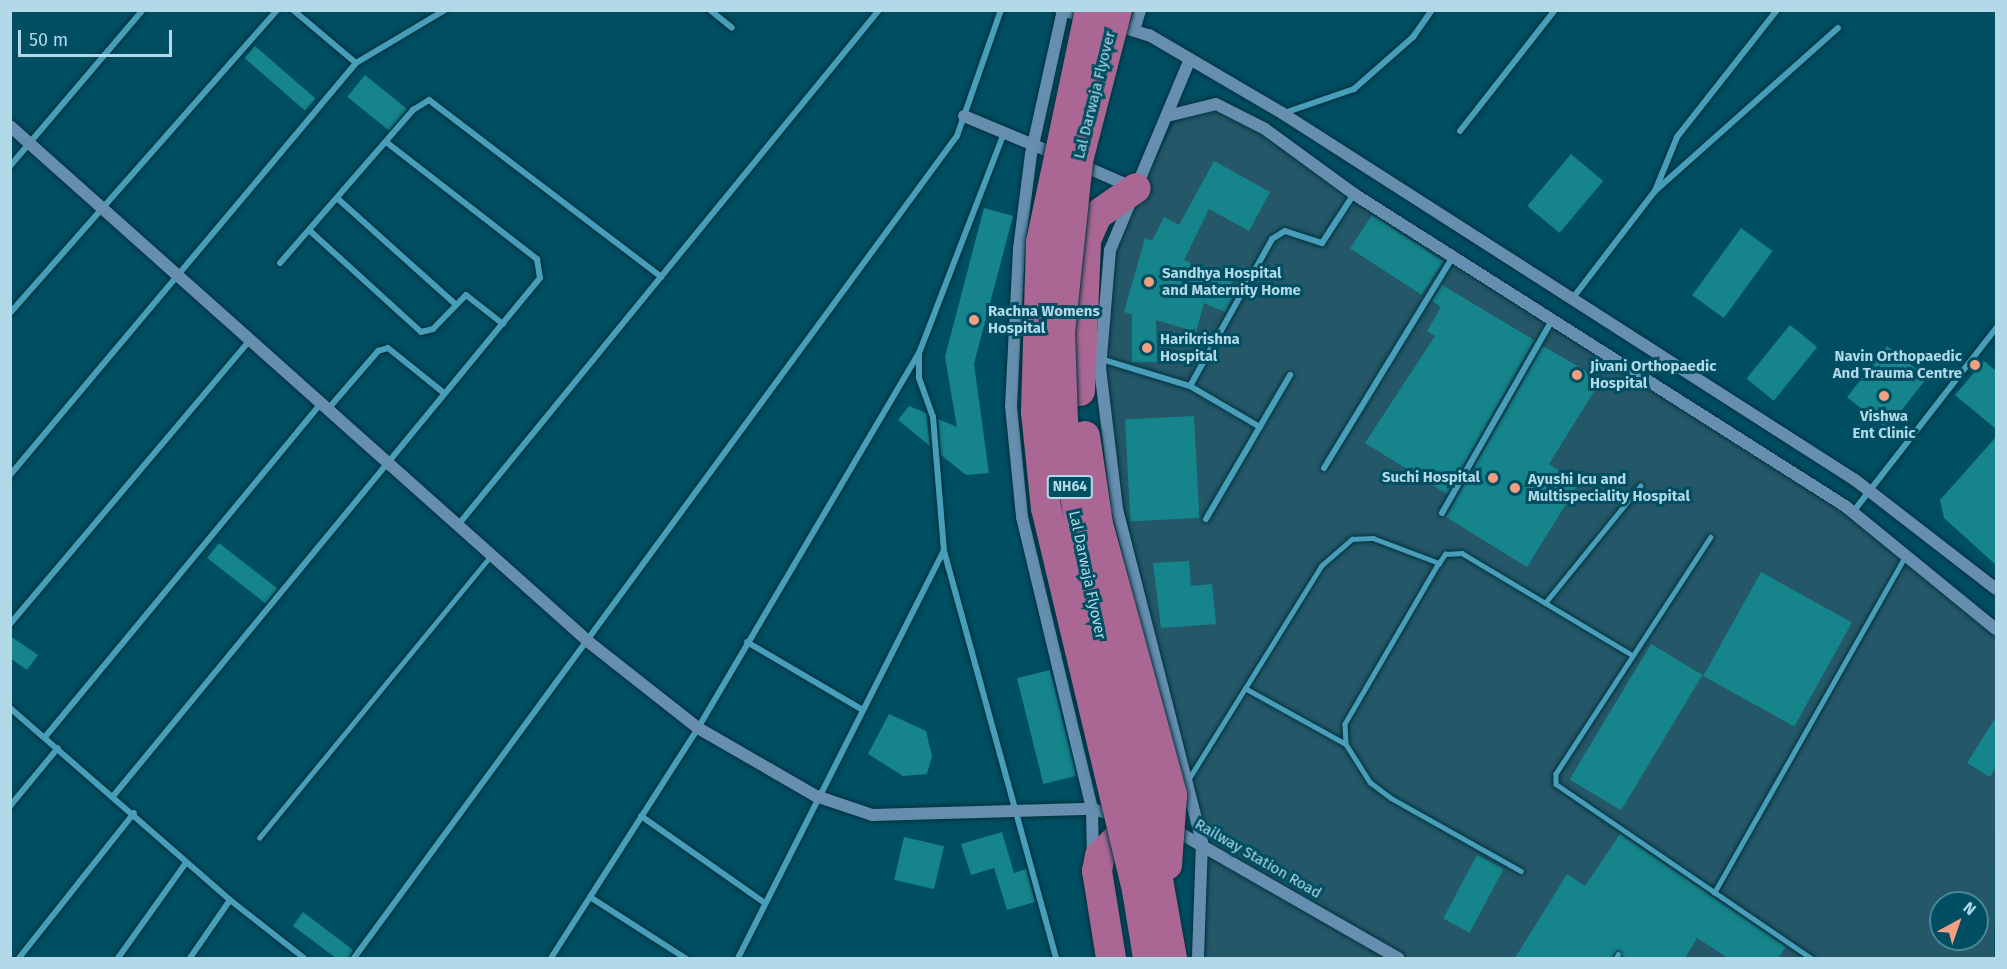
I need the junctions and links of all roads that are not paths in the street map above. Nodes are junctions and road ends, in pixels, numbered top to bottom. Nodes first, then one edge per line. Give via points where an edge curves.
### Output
1 (143, 10) edge
2 (277, 10) edge
3 (293, 10) edge
4 (446, 10) edge
5 (710, 10) edge
6 (879, 10) edge
7 (1001, 10) edge
8 (1090, 10) edge
9 (1140, 10) edge
10 (1432, 10) edge
11 (1555, 10) edge
12 (1777, 10) edge
13 (1062, 11) edge
14 (1126, 20) edge
15 (732, 28) dead end
16 (1838, 28) dead end
17 (1190, 59) junction
18 (356, 63) junction
19 (1282, 113) junction
20 (1171, 115) junction
21 (964, 116) junction
22 (10, 126) edge
23 (1460, 131) dead end
24 (1005, 133) junction
25 (386, 142) junction
26 (30, 143) junction
27 (1033, 145) junction
28 (10, 166) edge
29 (1136, 188) junction
30 (1655, 191) junction
31 (1354, 194) junction
32 (337, 198) junction
33 (101, 207) junction
34 (309, 230) junction
35 (1453, 257) junction
36 (280, 263) dead end
37 (178, 276) junction
38 (661, 277) junction
39 (1572, 299) junction
40 (454, 303) junction
41 (10, 313) edge
42 (1552, 320) junction
43 (503, 324) junction
44 (1996, 328) edge
45 (250, 339) junction
46 (919, 353) junction
47 (1101, 359) junction
48 (1290, 375) dead end
49 (1190, 386) junction
50 (444, 393) junction
51 (325, 406) junction
52 (1260, 427) junction
53 (388, 461) junction
54 (1324, 468) dead end
55 (10, 475) edge
56 (1640, 486) dead end
57 (1871, 491) junction
58 (1853, 512) junction
59 (1443, 513) dead end
60 (1206, 519) dead end
61 (458, 525) junction
62 (1711, 537) dead end
63 (944, 551) junction
64 (492, 554) junction
65 (1907, 554) junction
66 (1439, 562) junction
67 (1996, 589) edge
68 (1545, 603) junction
69 (10, 624) edge
70 (1996, 629) edge
71 (747, 642) junction
72 (590, 643) junction
73 (1631, 654) junction
74 (1245, 688) junction
75 (10, 708) edge
76 (861, 709) junction
77 (698, 728) junction
78 (45, 738) junction
79 (1346, 744) junction
80 (58, 748) junction
81 (1187, 782) junction
82 (114, 795) junction
83 (816, 796) junction
84 (10, 807) edge
85 (1014, 809) junction
86 (1092, 809) junction
87 (134, 813) junction
88 (641, 816) junction
89 (1167, 826) junction
90 (259, 838) dead end
91 (1202, 842) junction
92 (185, 864) junction
93 (1521, 871) dead end
94 (1714, 893) junction
95 (590, 897) junction
96 (230, 900) junction
97 (765, 903) junction
98 (1164, 904) junction
99 (19, 958) edge
100 (118, 958) edge
101 (190, 958) edge
102 (304, 958) edge
103 (354, 958) edge
104 (551, 958) edge
105 (685, 958) edge
106 (738, 958) edge
107 (1056, 958) edge
108 (1102, 958) edge
109 (1111, 958) edge
110 (1148, 958) edge
111 (1172, 958) edge
112 (1198, 958) edge
113 (1398, 958) edge
114 (1811, 958) edge

1 - 26 street
2 - 33 street
3 - 18 street
4 - 18 street
5 - 15 street
6 - 38 street
7 - 21 street
8 - 110 highway, Lal Darwaja Flyover / NH64, bridge via 1055,157 1041,242 1036,412 1046,508 1137,890
9 - 14 street
10 - 19 street via 1413,37 1354,89
11 - 23 street
12 - 30 street via 1677,136
13 - 14 street
13 - 27 street
14 - 17 street
14 - 98 highway, Lal Darwaja Flyover / NH64, bridge via 1078,161 1060,332 1063,422 1092,608 1142,790
16 - 30 street
17 - 19 street
17 - 20 street
18 - 37 street
19 - 39 street
20 - 29 street
20 - 31 street via 1208,104 1235,110
21 - 24 street
21 - 72 street via 957,136
22 - 26 street, Railway Station Road
24 - 27 street
24 - 46 street
25 - 32 street
25 - 38 street via 429,100
25 - 43 street via 542,266 540,278
26 - 28 street
26 - 33 street, Railway Station Road
27 - 29 street
27 - 86 street via 1019,249 1011,406 1022,518
29 - 47 street via 1110,250
29 - 98 highway, bridge via 1097,215 1086,240 1080,391 1098,524 1172,795
30 - 39 street
31 - 35 street
31 - 49 street via 1322,243 1285,231 1272,239
32 - 34 street
32 - 40 street
33 - 37 street, Railway Station Road
33 - 41 street
34 - 36 street
34 - 40 street via 421,332 433,329
35 - 42 street
35 - 54 street
37 - 45 street, Railway Station Road
37 - 55 street
38 - 61 street
39 - 57 street
40 - 43 street via 472,296
42 - 58 street
42 - 59 street
43 - 50 street
44 - 57 street
45 - 51 street, Railway Station Road
45 - 69 street
46 - 63 street via 919,378 936,443
46 - 71 street
47 - 49 street
47 - 81 street via 1118,509
48 - 52 street
49 - 52 street
50 - 51 street via 388,348 378,351
50 - 53 street
51 - 53 street, Railway Station Road
51 - 78 street
52 - 60 street
53 - 61 street, Railway Station Road
53 - 82 street
56 - 68 lane
57 - 58 street
57 - 67 street
58 - 65 street
61 - 64 street, Railway Station Road
62 - 73 lane
63 - 76 street
63 - 85 street
64 - 72 street, Railway Station Road
64 - 90 lane
65 - 70 street
65 - 94 lane
66 - 68 lane via 1445,554 1462,553
66 - 74 lane via 1373,538 1352,539 1335,549
66 - 79 lane via 1345,724
68 - 73 lane
71 - 76 street
71 - 77 street
72 - 77 street, Railway Station Road
72 - 103 street
73 - 94 lane via 1556,774 1556,784
74 - 79 lane
74 - 81 lane
75 - 78 street
76 - 83 street
77 - 83 street, Railway Station Road
77 - 88 street
78 - 80 street
79 - 93 lane via 1371,782 1391,798
80 - 82 street
80 - 84 street
81 - 91 street
82 - 87 street
83 - 85 street, Railway Station Road via 872,815
83 - 97 street
85 - 86 street, Railway Station Road
85 - 107 street via 1052,926
86 - 89 street, Railway Station Road
86 - 108 street via 1093,887
87 - 92 street
87 - 99 street
88 - 95 street
88 - 97 street
89 - 91 street, Railway Station Road
89 - 109 highway via 1137,830 1108,846 1097,871
91 - 112 street
91 - 113 street, Railway Station Road
92 - 96 street
92 - 100 street
94 - 114 lane
95 - 104 street
95 - 105 street
96 - 101 street
96 - 102 street
97 - 106 street
98 - 111 highway, Lal Darwaja Flyover / NH64, bridge

